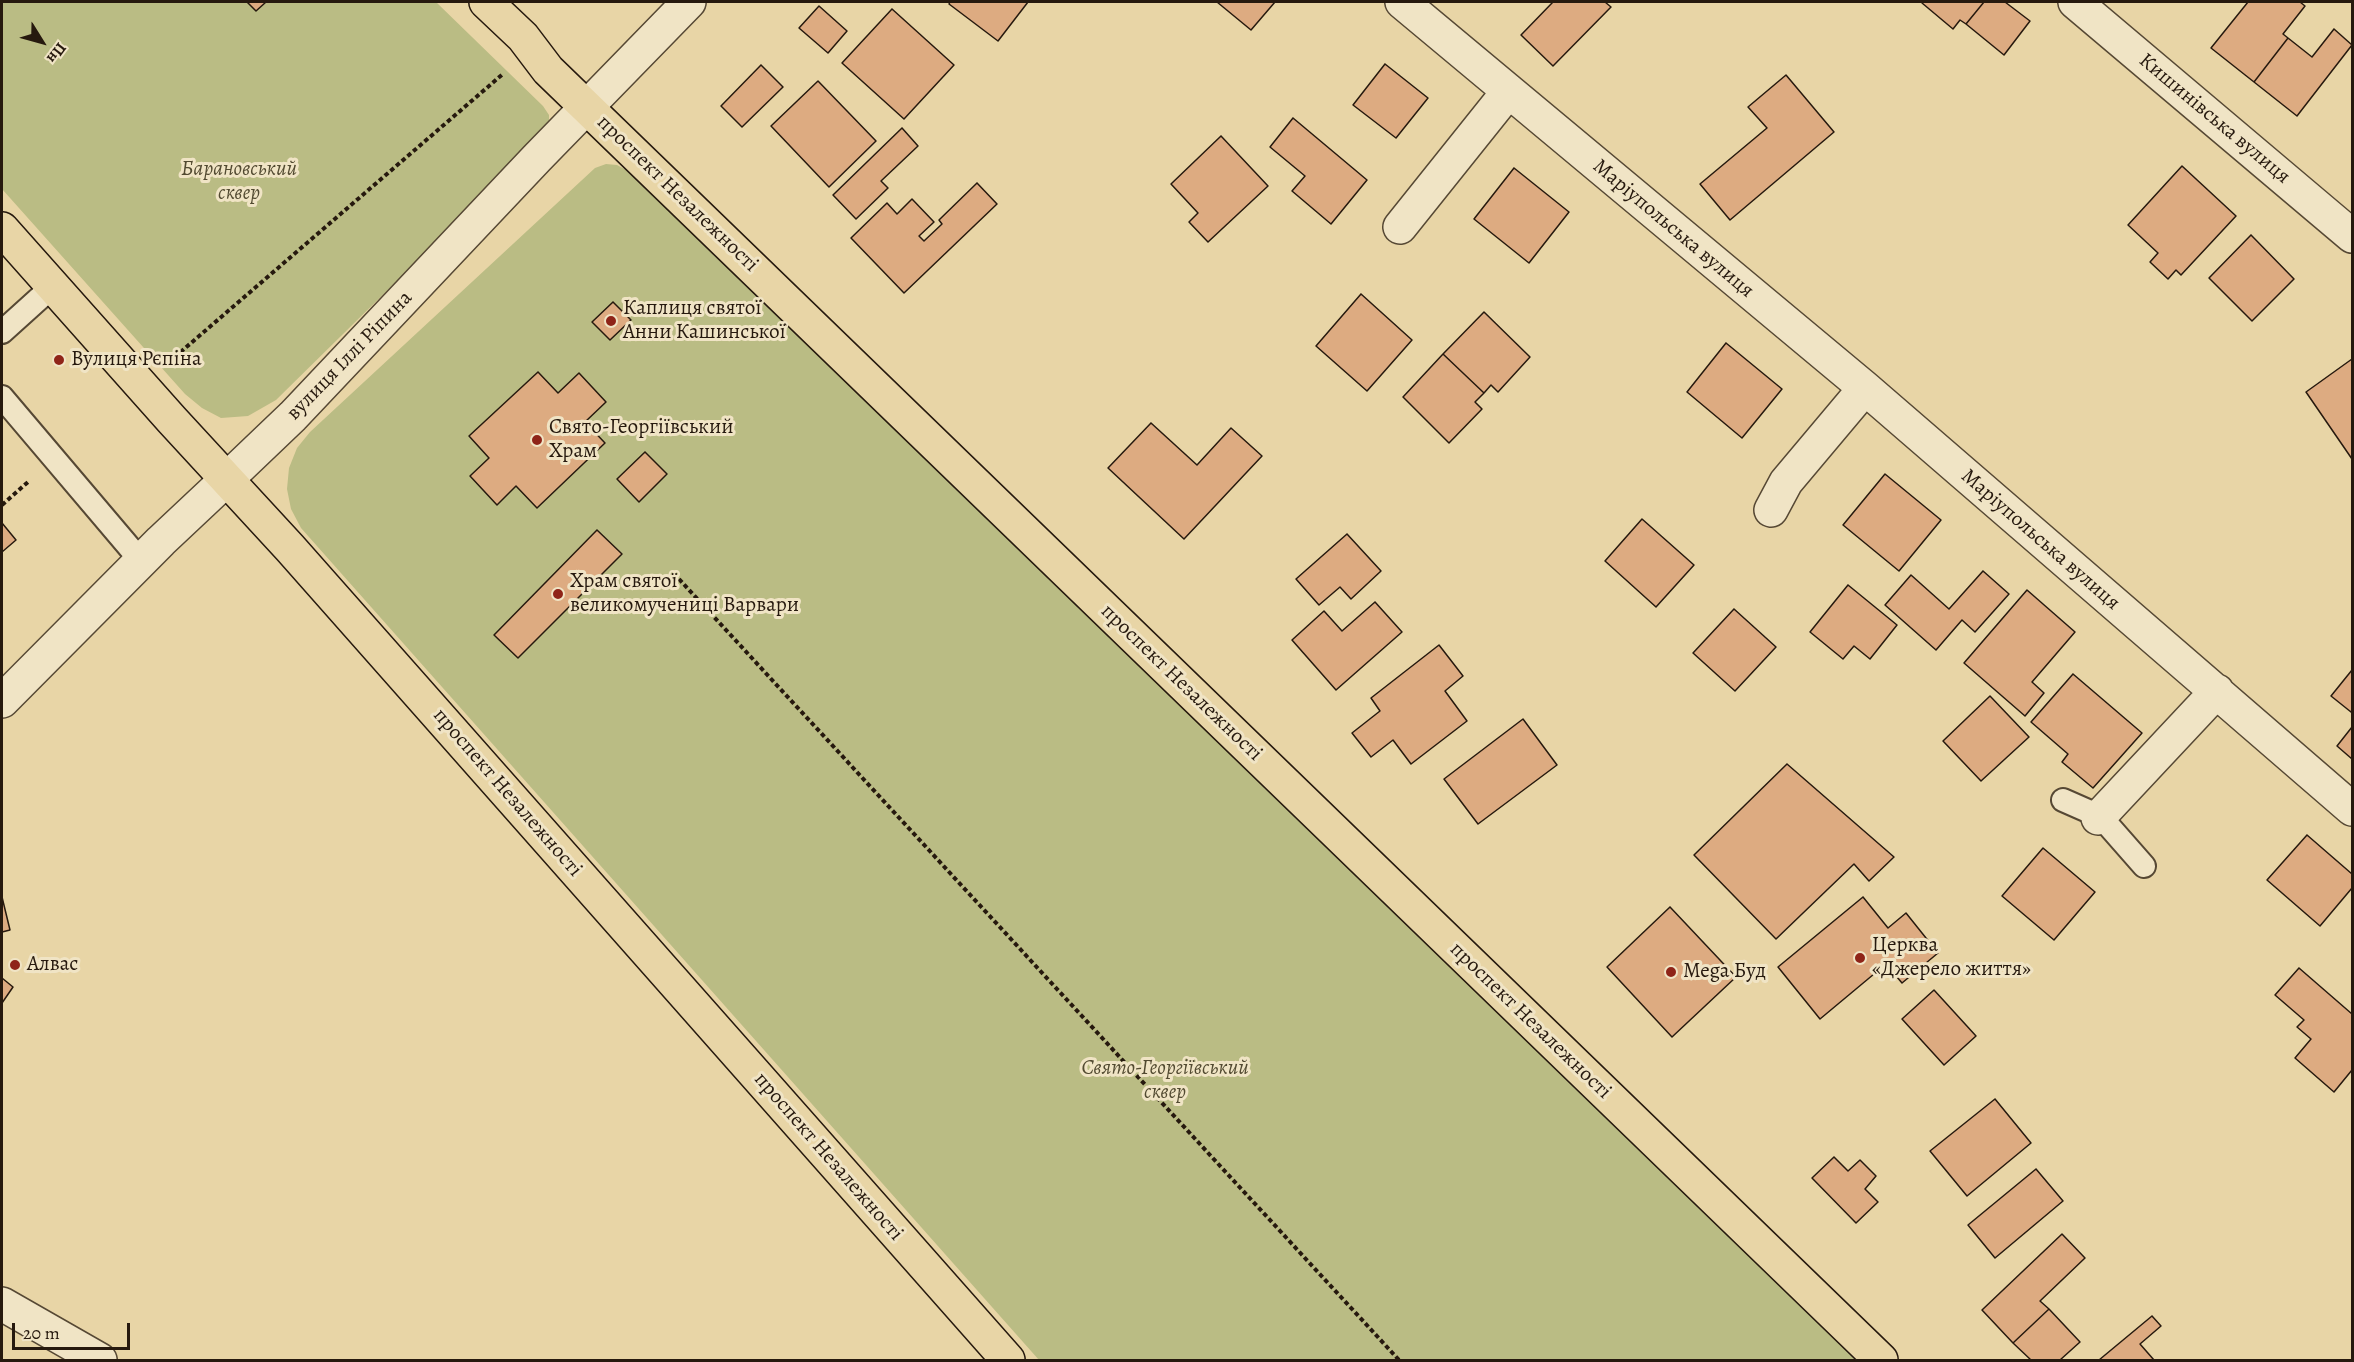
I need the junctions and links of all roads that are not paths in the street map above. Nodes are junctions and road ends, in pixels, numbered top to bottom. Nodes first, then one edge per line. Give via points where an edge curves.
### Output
1 (486, 2) edge
2 (689, 2) edge
3 (1402, 2) edge
4 (2075, 2) edge
5 (1508, 92) junction
6 (586, 107) junction
7 (1400, 227) dead end
8 (2, 228) edge
9 (2352, 236) edge
10 (53, 286) junction
11 (2, 332) edge
12 (1864, 388) junction
13 (2, 397) edge
14 (227, 479) junction
15 (1771, 510) dead end
16 (141, 561) junction
17 (2217, 691) junction
18 (2, 700) edge
19 (2063, 800) dead end
20 (2352, 810) edge
21 (2098, 818) junction
22 (2144, 866) dead end
23 (2, 1304) edge
24 (100, 1360) edge
25 (1008, 1360) edge
26 (1881, 1360) edge

1 - 6 main road, проспект Незалежності via 524,37 548,70
2 - 6 street, вулиця Іллі Ріпина
3 - 5 street, Маріупольська вулиця
4 - 9 street, Кишинівська вулиця
5 - 7 street
5 - 12 street, Маріупольська вулиця
6 - 14 street, вулиця Іллі Ріпина via 293,416
6 - 26 main road, проспект Незалежності
8 - 10 main road, проспект Незалежності
10 - 11 lane
10 - 14 main road, проспект Незалежності
12 - 15 street via 1786,482
12 - 17 street, Маріупольська вулиця
13 - 16 lane
14 - 16 street, вулиця Іллі Ріпина
14 - 25 main road, проспект Незалежності
16 - 18 street, вулиця Іллі Ріпина
17 - 20 street, Маріупольська вулиця
17 - 21 street
19 - 21 lane
21 - 22 lane
23 - 24 street

